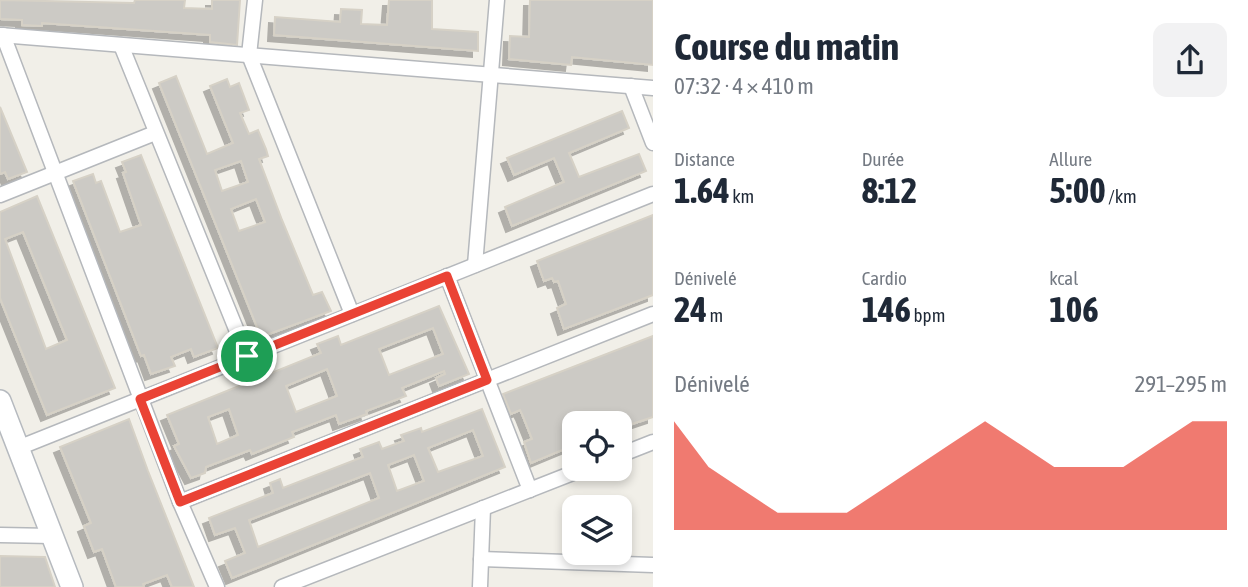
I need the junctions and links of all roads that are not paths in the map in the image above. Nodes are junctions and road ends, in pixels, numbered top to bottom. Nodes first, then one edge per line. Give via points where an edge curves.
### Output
1 (255, 0) edge
2 (497, 0) edge
3 (1, 35) edge
4 (121, 45) junction
5 (249, 55) junction
6 (492, 75) junction
7 (631, 86) junction
8 (653, 88) edge
9 (155, 133) junction
10 (653, 143) edge
11 (54, 174) junction
12 (653, 194) edge
13 (0, 195) edge
14 (475, 265) junction
15 (447, 276) junction
16 (352, 314) junction
17 (653, 314) edge
18 (247, 356) junction
19 (487, 380) junction
20 (140, 399) junction
21 (0, 401) edge
22 (653, 442) edge
23 (18, 448) junction
24 (632, 450) edge
25 (562, 477) edge
26 (530, 490) junction
27 (180, 502) junction
28 (483, 508) junction
29 (0, 535) edge
30 (52, 536) junction
31 (481, 559) junction
32 (653, 565) edge
33 (72, 587) edge
34 (218, 587) edge
35 (282, 587) edge
36 (480, 587) edge

1 - 5 street
2 - 6 street
3 - 4 street
3 - 11 street
4 - 5 street
4 - 9 street
5 - 6 street
5 - 16 street
6 - 7 street
6 - 14 street
7 - 8 street
7 - 10 street
9 - 11 street
9 - 18 street
11 - 13 street
11 - 20 street
12 - 14 street
14 - 15 street
15 - 16 street
15 - 19 street
16 - 18 street
17 - 19 street
18 - 20 street
19 - 26 street
19 - 27 street
20 - 23 street
20 - 27 street
21 - 23 street
22 - 24 street
23 - 30 street
25 - 26 street
26 - 28 street
27 - 34 street
28 - 31 street
28 - 35 street
29 - 30 street
30 - 33 street
31 - 32 street
31 - 36 street

